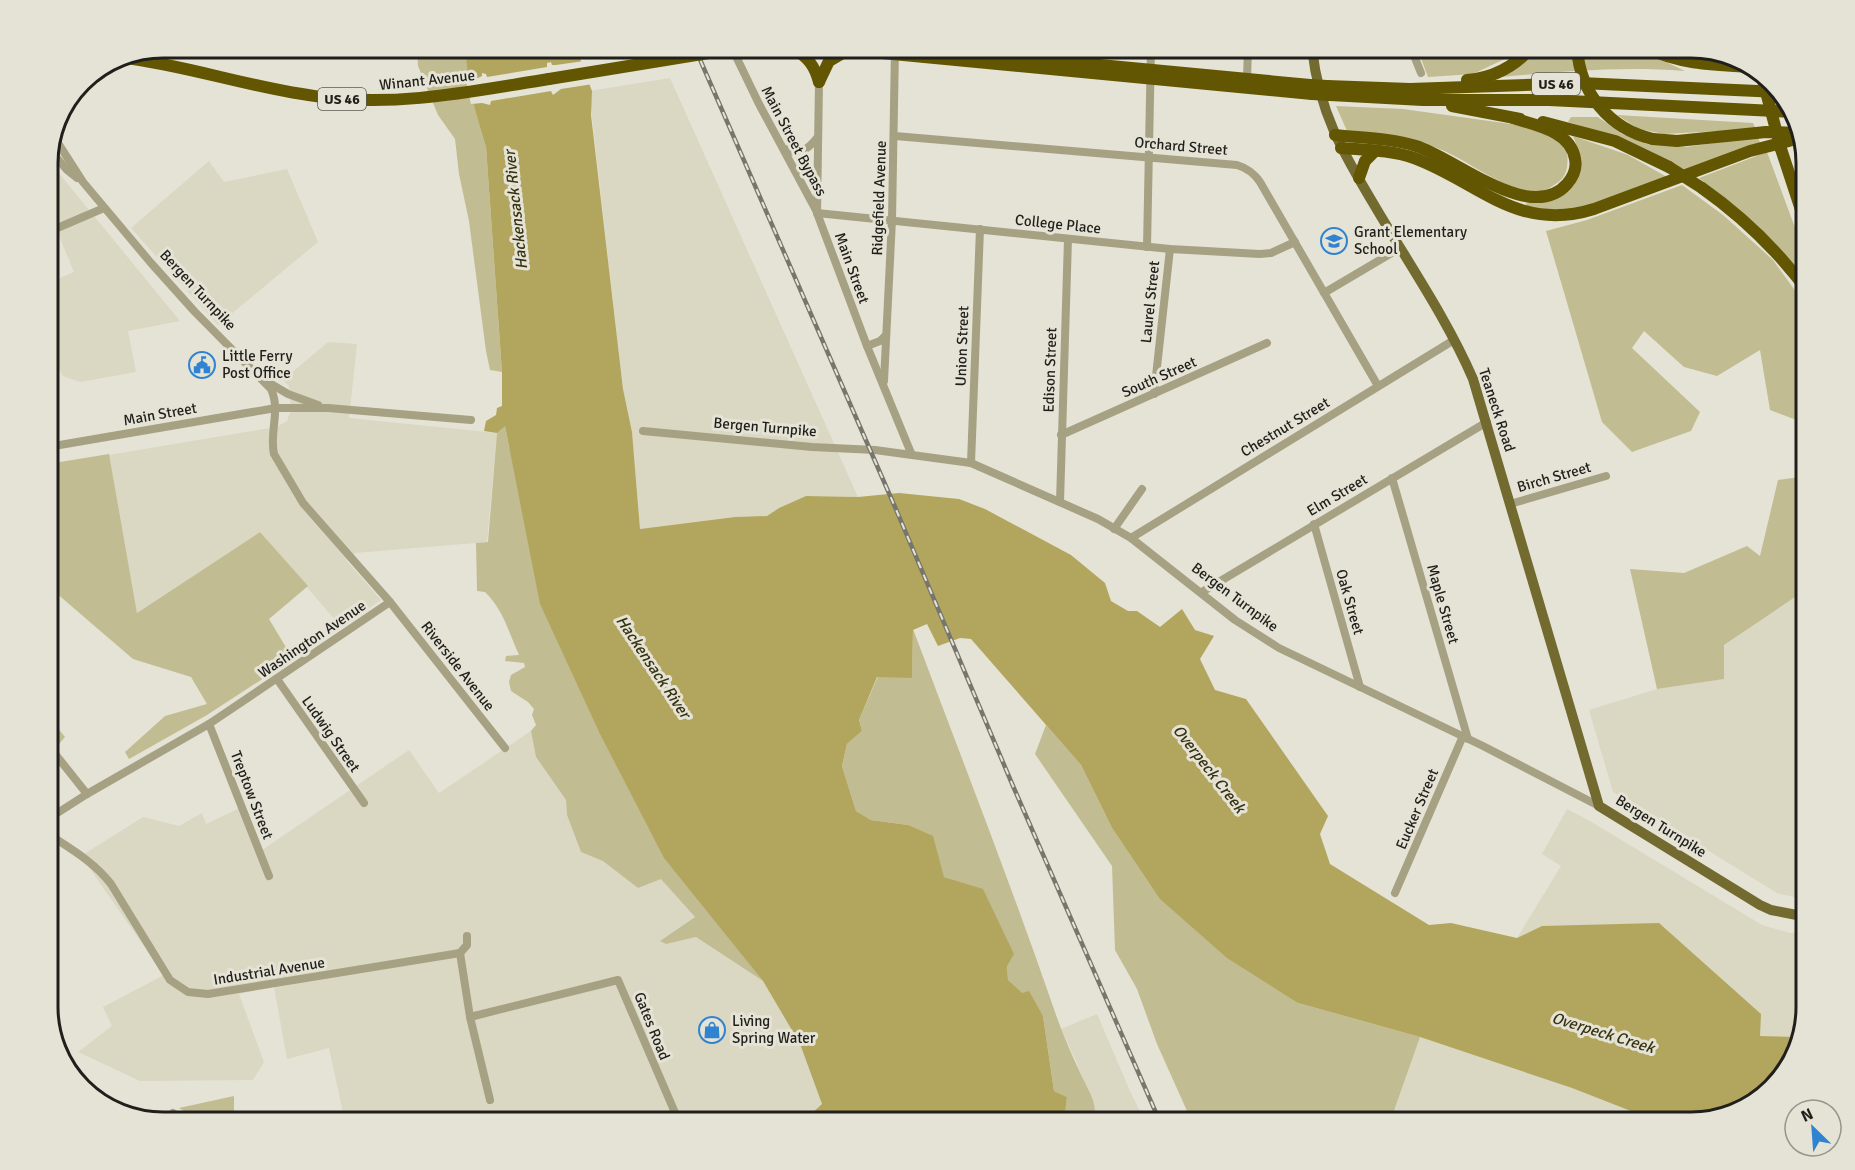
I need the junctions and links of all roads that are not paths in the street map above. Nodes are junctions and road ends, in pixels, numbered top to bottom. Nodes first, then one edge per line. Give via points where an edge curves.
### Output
1 (975, 58) edge
2 (1042, 58) edge
3 (1151, 58) edge
4 (1248, 58) edge
5 (1314, 58) edge
6 (1415, 58) edge
7 (1520, 58) edge
8 (1578, 58) edge
9 (1674, 58) edge
10 (674, 59) edge
11 (737, 59) edge
12 (807, 59) edge
13 (833, 59) edge
14 (895, 59) edge
15 (141, 61) edge
16 (1062, 61) joint
17 (1724, 64) edge
18 (1420, 73) dead end
19 (1151, 75) junction
20 (1247, 79) junction
21 (819, 82) junction
22 (1433, 88) junction
23 (1765, 89) edge
24 (1311, 90) junction
25 (1328, 91) junction
26 (1767, 91) edge
27 (1422, 100) junction
28 (1783, 111) edge
29 (1513, 118) junction
30 (1791, 132) edge
31 (1335, 135) junction
32 (895, 136) junction
33 (817, 138) junction
34 (1793, 139) edge
35 (60, 146) edge
36 (784, 148) junction
37 (1341, 148) junction
38 (1375, 151) junction
39 (1149, 157) junction
40 (59, 160) edge
41 (1359, 178) junction
42 (83, 182) junction
43 (1796, 195) edge
44 (104, 208) junction
45 (817, 213) junction
46 (892, 220) junction
47 (59, 227) edge
48 (980, 229) junction
49 (1068, 239) junction
50 (1294, 242) junction
51 (1147, 247) junction
52 (1170, 249) junction
53 (1400, 249) junction
54 (1796, 276) edge
55 (1324, 293) junction
56 (886, 335) junction
57 (1454, 340) junction
58 (1267, 343) dead end
59 (867, 346) junction
60 (259, 376) junction
61 (884, 385) junction
62 (1377, 386) junction
63 (1154, 394) junction
64 (276, 408) junction
65 (328, 408) junction
66 (471, 420) dead end
67 (1487, 422) junction
68 (643, 431) dead end
69 (1061, 435) junction
70 (59, 445) edge
71 (910, 453) junction
72 (971, 464) junction
73 (1606, 476) dead end
74 (1392, 478) junction
75 (1142, 489) dead end
76 (1060, 502) junction
77 (1510, 504) junction
78 (1314, 524) junction
79 (1114, 529) junction
80 (1131, 538) junction
81 (1202, 592) junction
82 (390, 602) junction
83 (277, 679) junction
84 (1360, 687) junction
85 (209, 724) junction
86 (1465, 738) junction
87 (505, 748) dead end
88 (59, 759) edge
89 (87, 794) junction
90 (364, 803) dead end
91 (1599, 806) junction
92 (59, 812) edge
93 (59, 841) edge
94 (269, 876) dead end
95 (1395, 893) dead end
96 (1796, 915) edge
97 (467, 936) dead end
98 (460, 953) junction
99 (470, 1017) junction
100 (490, 1100) dead end
101 (675, 1112) edge

1 - 19 highway, US 46
2 - 16 highway, US 46
3 - 19 street, Laurel Street
4 - 20 street
5 - 31 main road, Teaneck Road via 1319,91
6 - 18 street
7 - 22 highway via 1494,75
8 - 30 highway, bridge via 1586,85 1601,110 1627,130 1653,139 1677,141
9 - 17 highway
10 - 15 highway, Winant Avenue / US 46, bridge via 439,97 396,100 310,96
11 - 36 street, Main Street Bypass
12 - 21 highway
13 - 21 highway
14 - 32 street, Ridgefield Avenue
16 - 19 highway, US 46
19 - 20 highway, US 46
19 - 24 highway, US 46 via 1256,89
19 - 39 street, Laurel Street
20 - 24 highway, US 46
21 - 33 street, Main Street
22 - 25 highway, US 46
22 - 26 highway, US 46 via 1580,83
23 - 43 highway, bridge
24 - 25 highway, US 46, bridge
25 - 27 highway, US 46
27 - 28 highway, US 46 via 1549,100
27 - 29 highway
29 - 31 highway via 1549,130 1570,146 1575,168 1561,189 1540,197 1516,195 1418,147
29 - 54 highway, bridge via 1596,135 1669,167 1757,233
31 - 37 main road, Teaneck Road
32 - 39 street, Orchard Street
32 - 46 street, Ridgefield Avenue
33 - 36 street via 800,152
33 - 45 street, Main Street
34 - 38 highway via 1750,151 1594,209 1561,216 1516,209 1421,161
35 - 42 street, Bergen Turnpike
36 - 45 street, Main Street Bypass
37 - 38 highway
37 - 41 main road, Teaneck Road
38 - 41 highway via 1365,161
39 - 50 street, Orchard Street via 1244,167 1257,177
39 - 51 street, Laurel Street
40 - 42 street, Bergen Turnpike
41 - 53 main road, Teaneck Road
42 - 44 street, Bergen Turnpike
44 - 47 street
44 - 60 street, Bergen Turnpike via 195,312
45 - 46 street, College Place
45 - 59 street, Main Street
46 - 48 street, College Place
46 - 56 street, Ridgefield Avenue
48 - 49 street, College Place
48 - 72 street, Union Street
49 - 51 street, College Place
49 - 69 street, Edison Street
50 - 52 street, College Place via 1260,254
50 - 55 street, Orchard Street
51 - 52 street, College Place
52 - 63 street, Laurel Street
53 - 55 street
53 - 57 main road, Teaneck Road
55 - 62 street, Orchard Street
56 - 59 street
56 - 61 street, Ridgefield Avenue
57 - 62 street, Chestnut Street
57 - 67 main road, Teaneck Road via 1473,379
58 - 63 street, South Street
59 - 61 street, Main Street
60 - 64 street, Bergen Turnpike via 271,389
60 - 65 street via 288,394
61 - 71 street, Main Street
62 - 80 street, Chestnut Street
63 - 69 street, South Street
64 - 65 street
64 - 70 street, Main Street
64 - 82 street, Washington Avenue via 274,454 303,502
65 - 66 street
67 - 74 street, Elm Street
67 - 77 main road, Teaneck Road
68 - 71 street, Bergen Turnpike
69 - 76 street, Edison Street
71 - 72 street, Bergen Turnpike
72 - 76 street, Bergen Turnpike
73 - 77 street, Birch Street
74 - 78 street, Elm Street
74 - 86 street, Maple Street
75 - 79 street
76 - 79 street, Bergen Turnpike
77 - 91 main road, Teaneck Road
78 - 81 street, Elm Street
78 - 84 street, Oak Street
79 - 80 street, Bergen Turnpike
80 - 81 street, Bergen Turnpike
81 - 84 street, Bergen Turnpike via 1259,637
82 - 83 street, Washington Avenue
82 - 87 street, Riverside Avenue
83 - 85 street, Washington Avenue
83 - 90 street, Ludwig Street
84 - 86 street, Bergen Turnpike
85 - 89 street, Washington Avenue
85 - 94 street, Treptow Street
86 - 91 street, Bergen Turnpike
86 - 95 street, Eucker Street
88 - 89 street
89 - 92 street, Washington Avenue
91 - 96 main road, Bergen Turnpike via 1760,905
93 - 98 street, Industrial Avenue via 103,874 164,973 188,992 208,994
97 - 98 street via 467,945
98 - 99 street
99 - 100 street
99 - 101 street, Gates Road via 618,980

